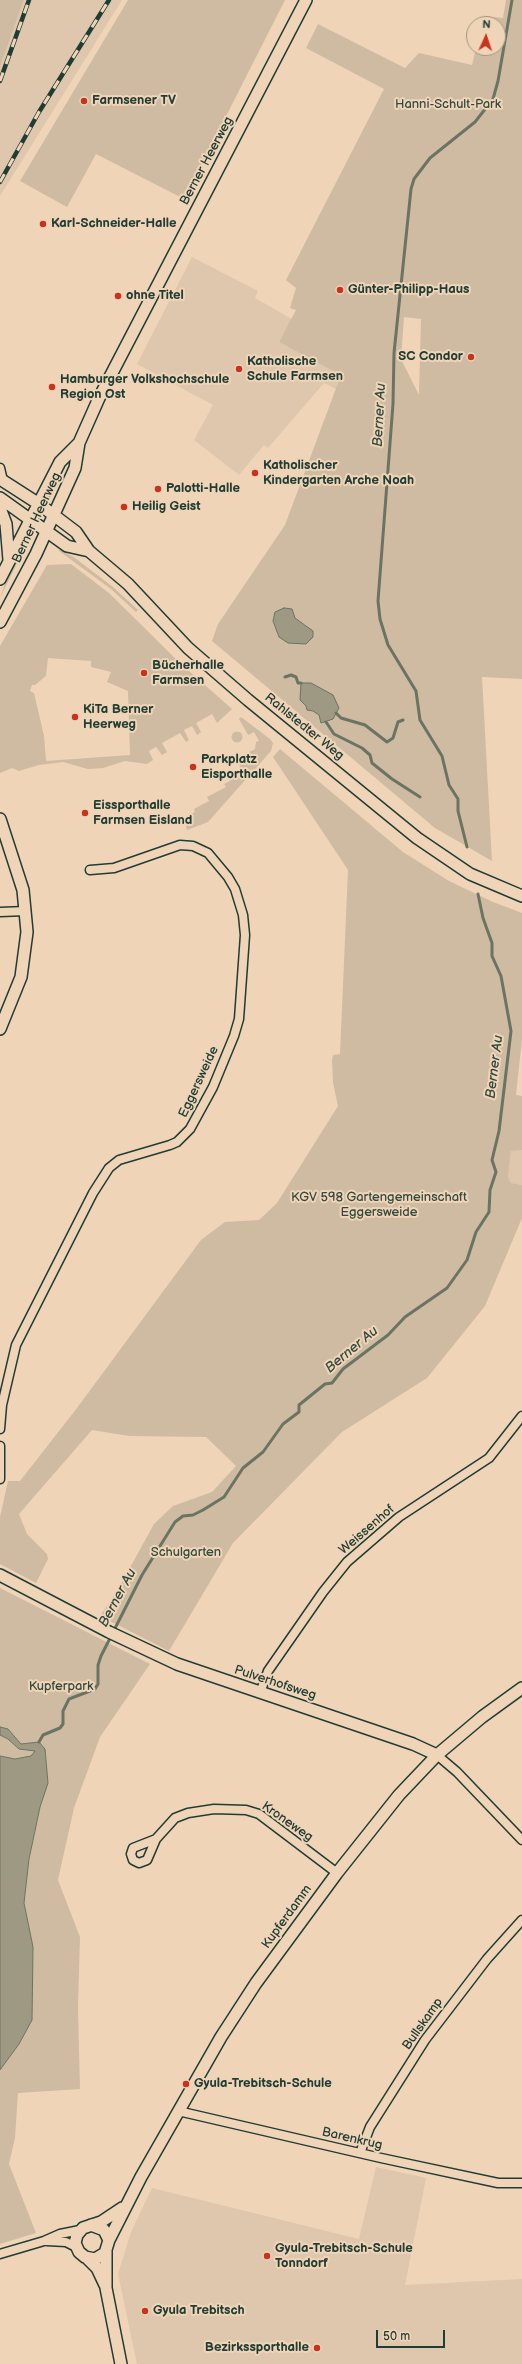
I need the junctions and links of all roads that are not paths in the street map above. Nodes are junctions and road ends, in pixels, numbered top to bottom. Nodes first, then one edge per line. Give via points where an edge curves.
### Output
1 (306, 0) edge
2 (79, 443) junction
3 (0, 468) edge
4 (1, 480) edge
5 (0, 498) edge
6 (39, 504) junction
7 (0, 508) edge
8 (54, 515) junction
9 (31, 520) junction
10 (46, 532) junction
11 (89, 551) junction
12 (9, 563) junction
13 (0, 579) edge
14 (0, 622) edge
15 (0, 819) edge
16 (90, 870) dead end
17 (522, 896) edge
18 (26, 911) junction
19 (0, 912) edge
20 (0, 1029) edge
21 (522, 1416) edge
22 (0, 1429) edge
23 (0, 1446) edge
24 (0, 1479) edge
25 (0, 1575) edge
26 (522, 1688) edge
27 (260, 1693) junction
28 (437, 1756) junction
29 (156, 1839) dead end
30 (522, 1840) edge
31 (337, 1873) junction
32 (522, 1920) edge
33 (178, 2111) junction
34 (360, 2153) junction
35 (522, 2183) edge
36 (126, 2205) junction
37 (91, 2225) junction
38 (80, 2230) junction
39 (44, 2242) junction
40 (108, 2246) junction
41 (76, 2247) junction
42 (0, 2254) edge
43 (88, 2259) junction
44 (106, 2288) junction
45 (121, 2364) edge

1 - 2 main road, Berner Heerweg via 99,398
2 - 6 main road, Berner Heerweg via 60,462
2 - 8 main road, Berner Heerweg via 75,468
3 - 4 street
4 - 6 main road, Rahlstedter Weg
5 - 9 main road, Rahlstedter Weg
6 - 8 main road, Rahlstedter Weg
6 - 9 main road, Berner Heerweg
7 - 12 main road via 8,537
8 - 10 main road, Berner Heerweg
8 - 11 main road, Rahlstedter Weg via 76,532
9 - 10 main road, Rahlstedter Weg
9 - 12 main road, Berner Heerweg
10 - 11 main road, Rahlstedter Weg via 67,546
10 - 14 main road, Berner Heerweg
11 - 17 main road, Rahlstedter Weg via 128,584 188,648 224,680 417,838 470,874
12 - 13 main road, Berner Heerweg
15 - 18 main road via 21,880
16 - 22 street, Eggersweide via 114,868 180,845 193,846 208,853 235,889 243,915 245,935 238,1019 214,1087 190,1129 177,1142 119,1160 109,1168 93,1193 16,1345 2,1405
18 - 19 street
18 - 20 main road via 27,938 23,965
21 - 27 street, Weissenhof via 489,1458 398,1517 347,1562 326,1587 268,1671
23 - 24 street
25 - 27 main road, Pulverhofsweg via 177,1664
26 - 28 main road, Kupferdamm via 482,1717
27 - 28 main road, Pulverhofsweg via 413,1744
28 - 30 street, Pulverhofsweg via 454,1769
28 - 31 main road, Kupferdamm via 399,1795
29 - 31 street, Kroneweg via 175,1818 188,1812 233,1808 246,1810 259,1814
31 - 33 main road, Kupferdamm via 256,1983
32 - 34 street, Bullskamp via 487,1959 430,2034 374,2120
33 - 34 street, Barenkrug
33 - 36 main road, Kupferdamm
34 - 35 street, Barenkrug via 498,2182
36 - 37 main road, Kupferdamm via 109,2218
36 - 40 main road, Kupferdamm
37 - 38 main road
37 - 40 main road via 104,2230
38 - 39 street via 60,2234
38 - 41 main road via 75,2239
39 - 41 street via 66,2242
39 - 42 street
40 - 43 main road via 99,2258
40 - 44 main road
41 - 43 main road via 81,2255
43 - 44 main road via 97,2268
44 - 45 main road

